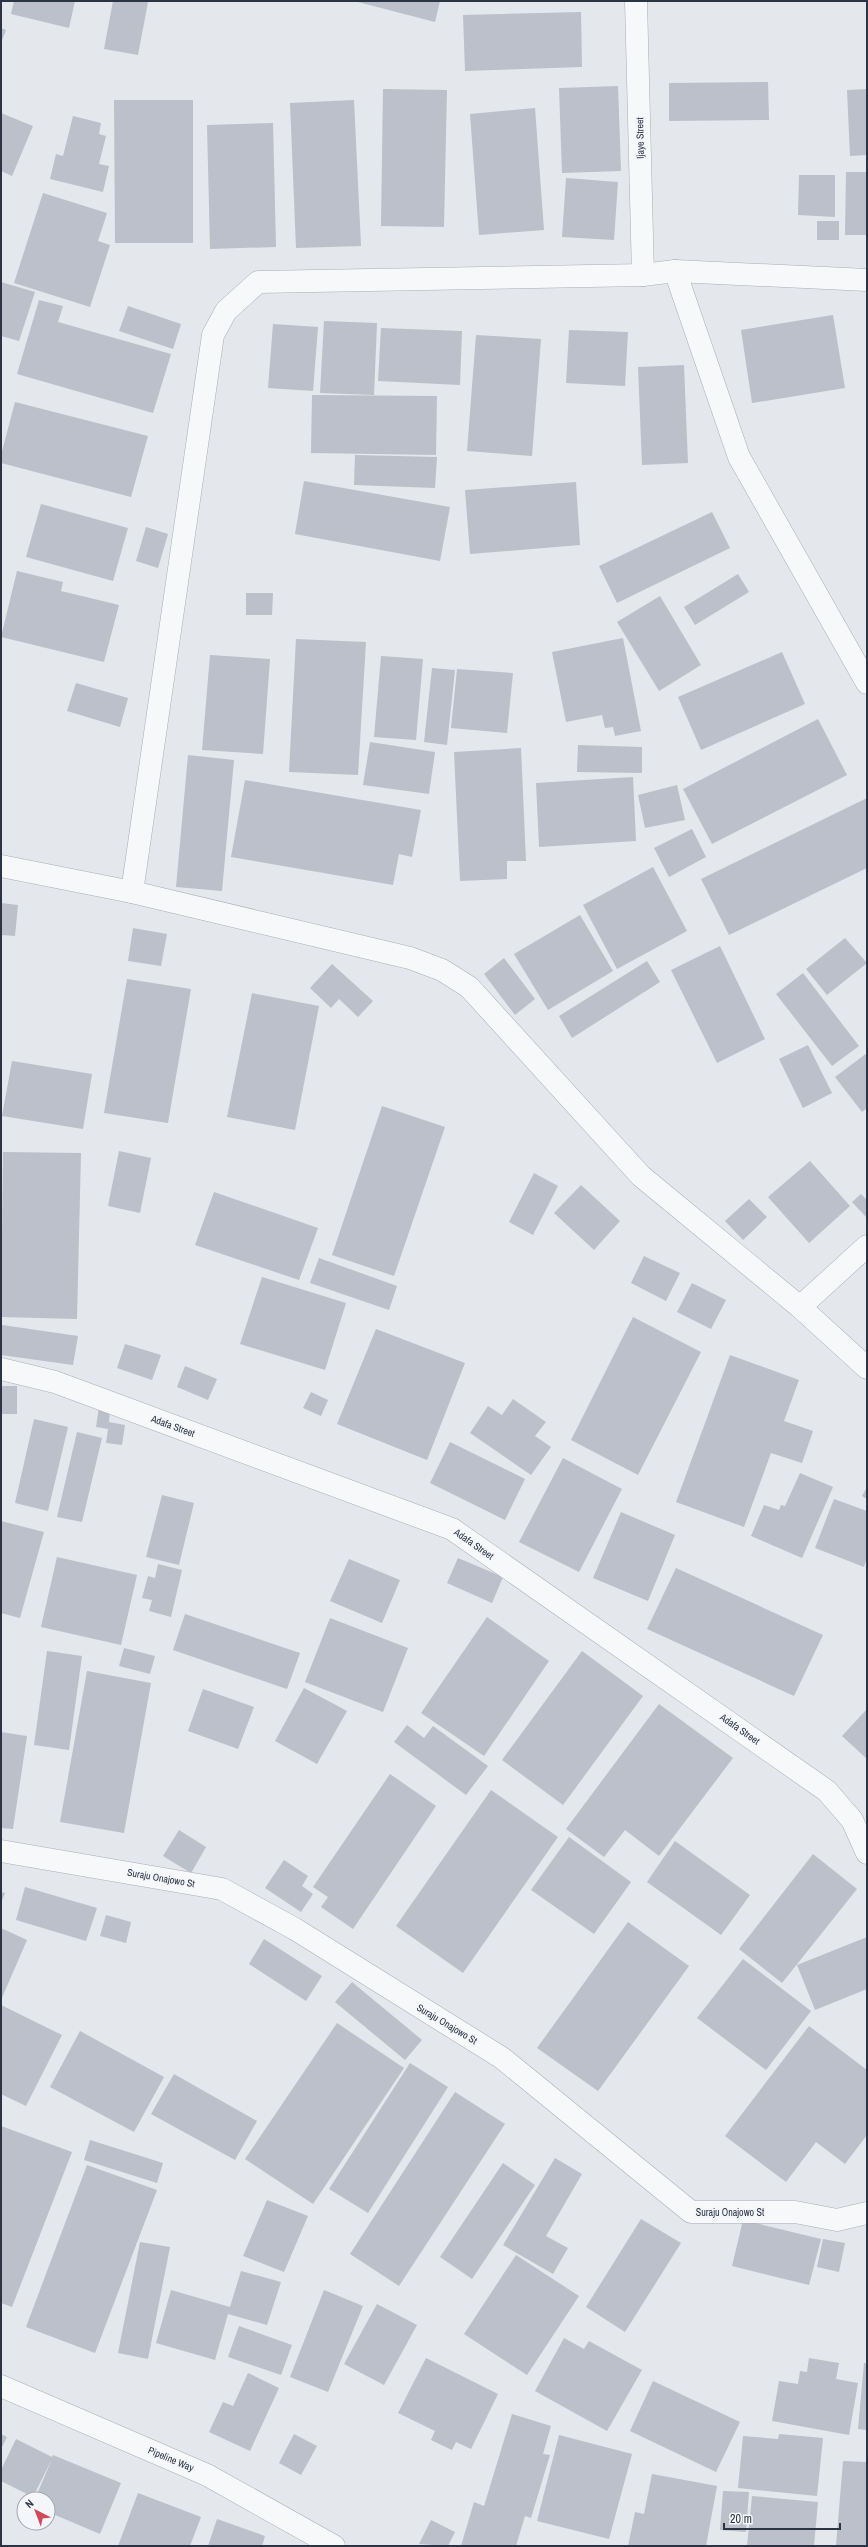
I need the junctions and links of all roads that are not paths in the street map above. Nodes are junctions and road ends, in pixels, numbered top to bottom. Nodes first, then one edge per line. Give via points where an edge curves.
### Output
1 (636, 1) edge
2 (675, 271) junction
3 (643, 275) junction
4 (867, 280) edge
5 (867, 682) edge
6 (1, 866) edge
7 (132, 892) junction
8 (867, 1246) edge
9 (800, 1307) junction
10 (867, 1368) edge
11 (1, 1370) edge
12 (1, 1851) edge
13 (867, 1854) edge
14 (867, 2213) edge
15 (1, 2386) edge
16 (334, 2546) edge

1 - 3 street, Ijaye Street
2 - 3 street
2 - 4 street
2 - 5 street via 739,457
3 - 7 street via 258,282 226,311 214,335
6 - 7 street
7 - 9 street via 410,958 442,970 469,988 641,1176
8 - 9 street
9 - 10 street
11 - 13 street, Adafa Street via 54,1382 452,1529 827,1791 852,1820
12 - 14 street, Suraju Onajowo St via 222,1889 295,1929 502,2058 691,2212 795,2212 837,2220
15 - 16 street, Pipeline Way via 207,2475

